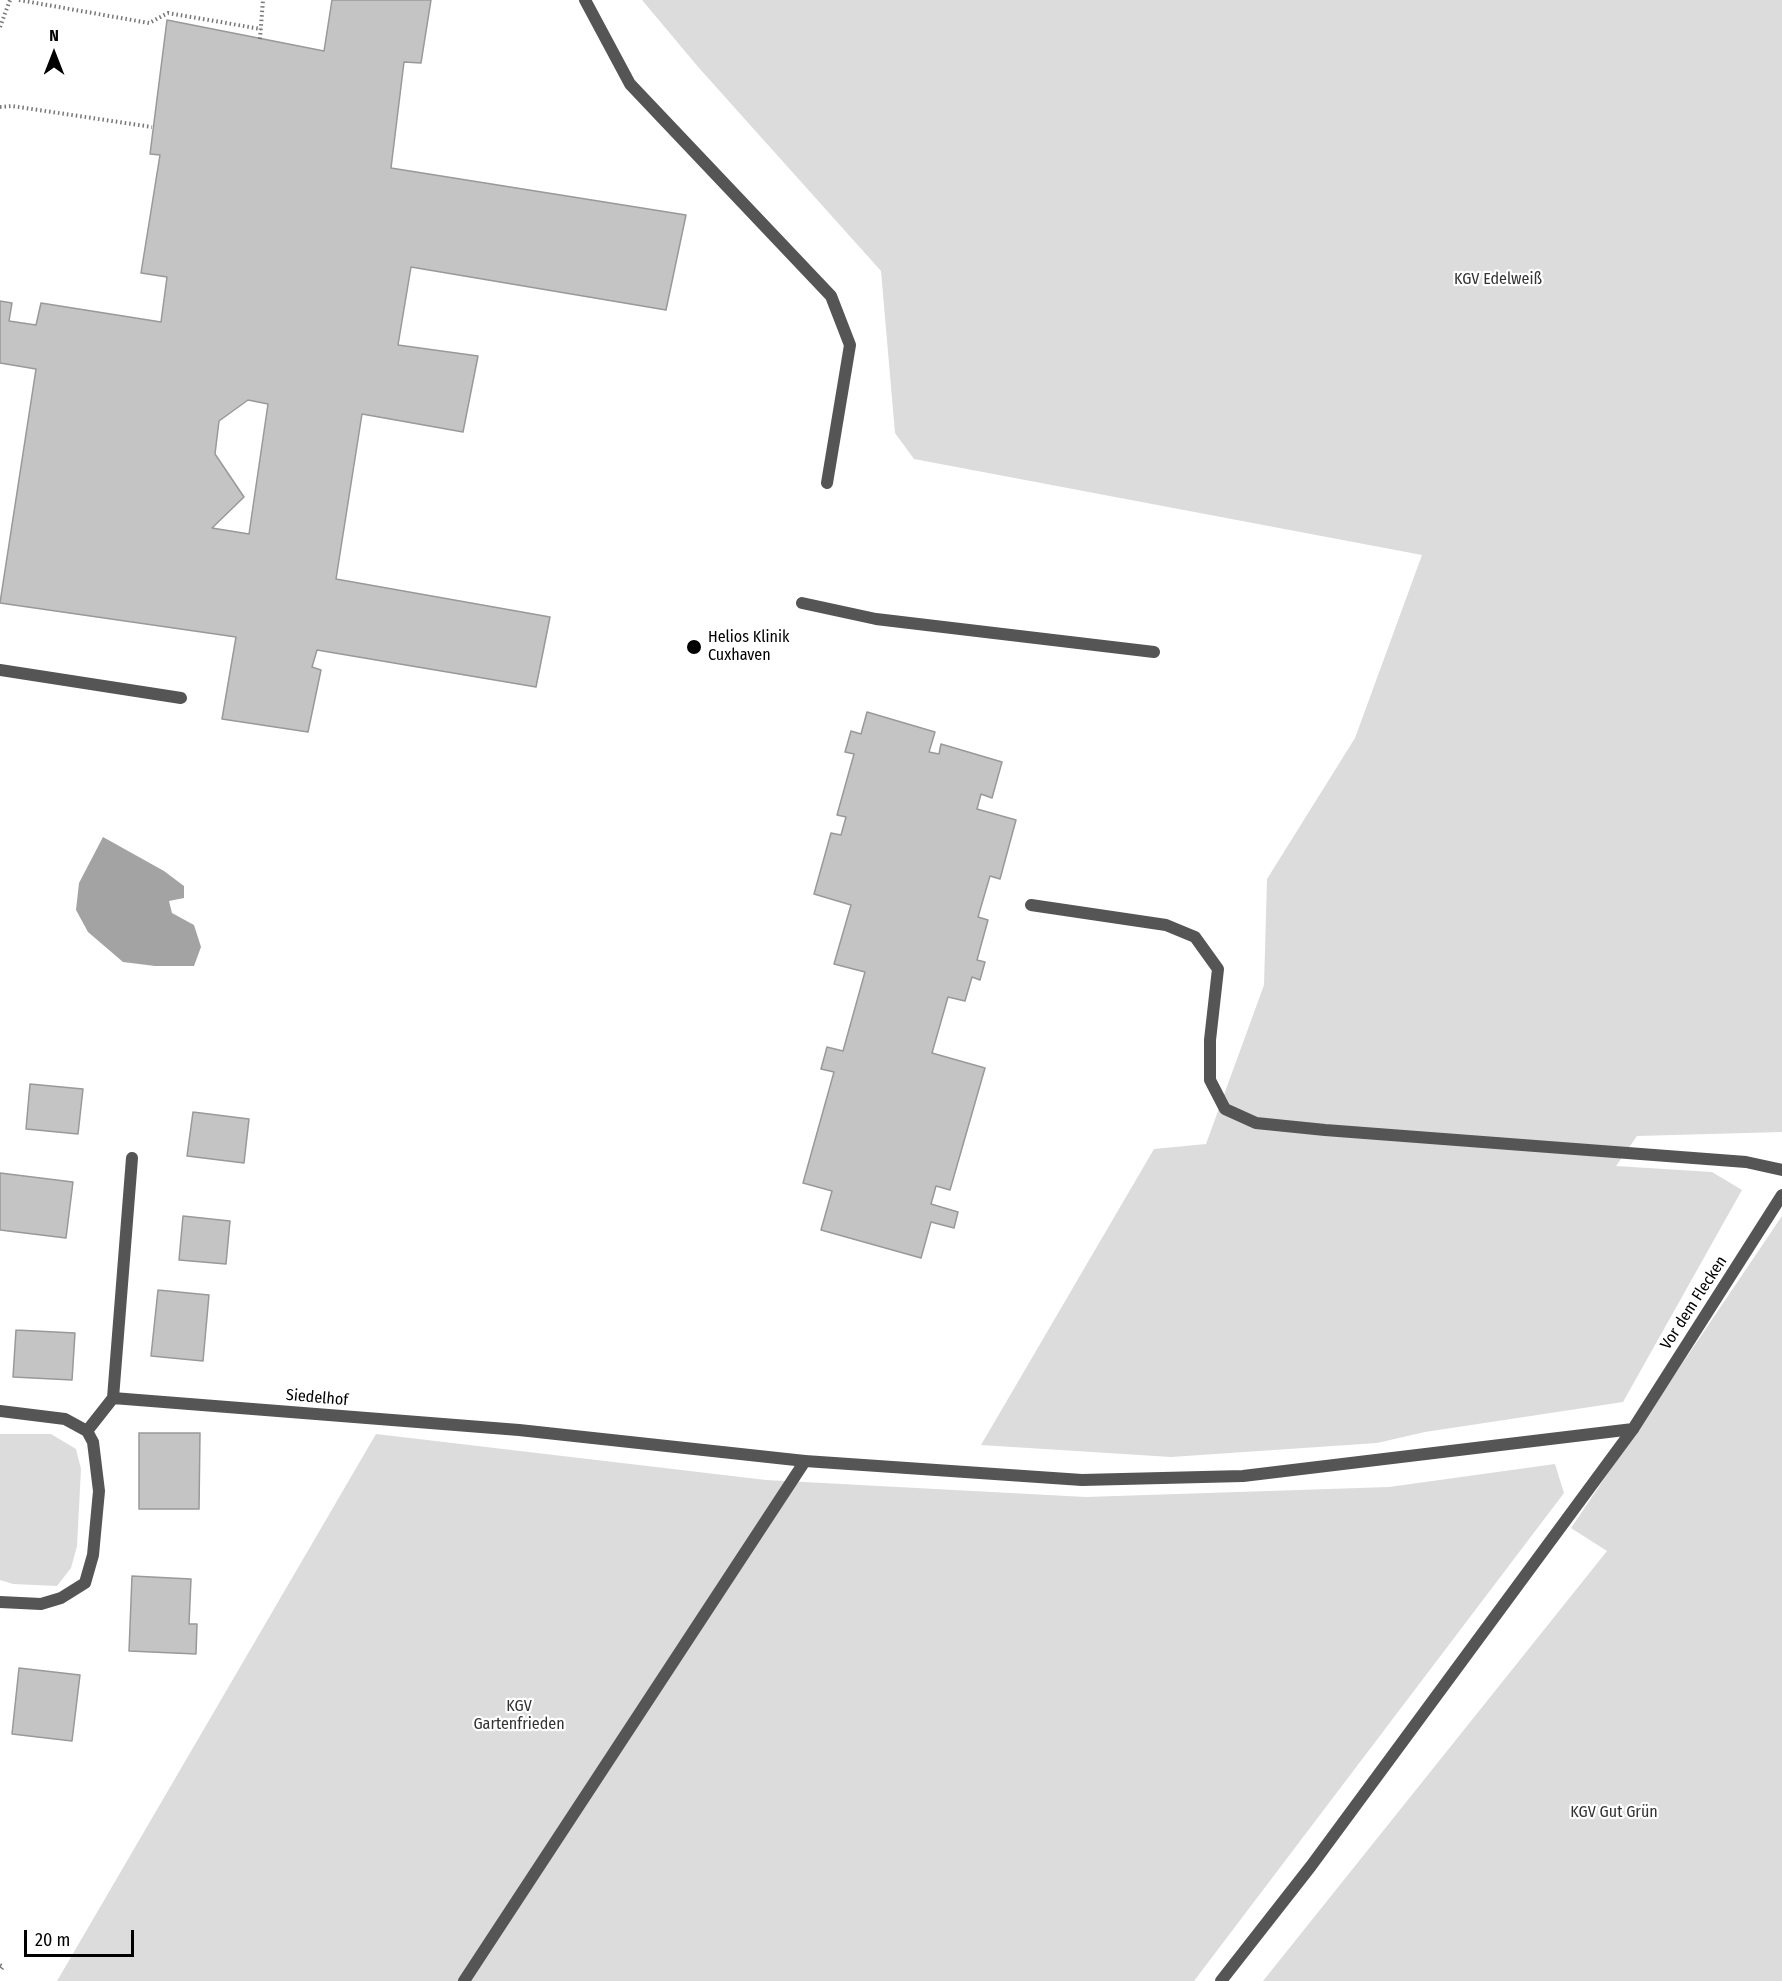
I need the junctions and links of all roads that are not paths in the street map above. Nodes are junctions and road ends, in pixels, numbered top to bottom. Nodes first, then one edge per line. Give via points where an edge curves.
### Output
1 (585, 0) edge
2 (827, 483) dead end
3 (802, 603) dead end
4 (1154, 652) dead end
5 (0, 670) edge
6 (181, 698) dead end
7 (1031, 905) dead end
8 (132, 1158) dead end
9 (1782, 1170) edge
10 (1782, 1195) edge
11 (113, 1398) junction
12 (0, 1411) edge
13 (1633, 1429) junction
14 (87, 1431) junction
15 (805, 1461) junction
16 (0, 1602) edge
17 (464, 1981) edge
18 (1221, 1981) edge

1 - 2 street via 630,84 831,296 850,345
3 - 4 street via 876,619
5 - 6 street
7 - 9 street via 1166,925 1195,937 1218,969 1210,1080 1225,1109 1256,1123 1746,1162
8 - 11 street
10 - 13 street, Vor dem Flecken
11 - 14 street
11 - 15 street, Siedelhof via 519,1430
12 - 14 street via 65,1419
13 - 15 street, Siedelhof via 1243,1476 1082,1480
13 - 18 street, Vor dem Flecken via 1311,1866
14 - 16 street via 93,1442 99,1491 93,1555 85,1582 61,1598 41,1604
15 - 17 street

